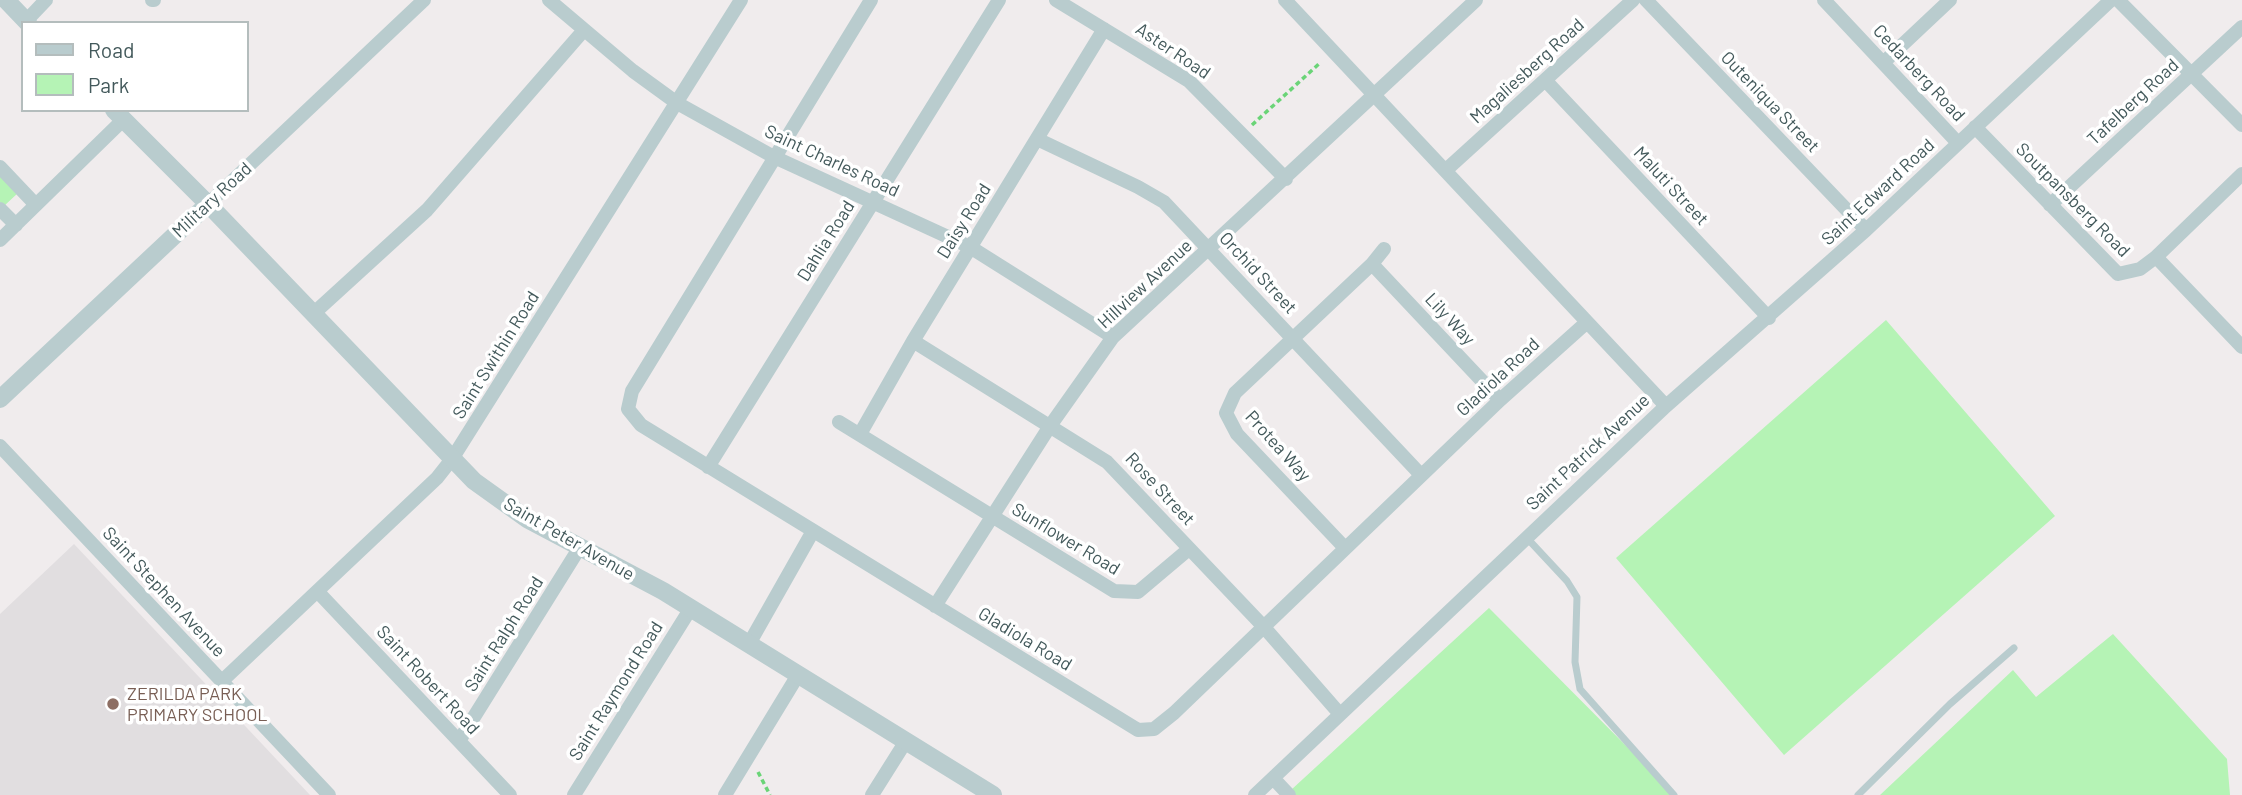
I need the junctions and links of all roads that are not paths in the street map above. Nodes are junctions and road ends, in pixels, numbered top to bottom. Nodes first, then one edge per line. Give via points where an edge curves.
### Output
1 (6, 0) edge
2 (46, 0) edge
3 (424, 0) edge
4 (548, 0) edge
5 (741, 0) edge
6 (871, 0) edge
7 (999, 0) edge
8 (1056, 0) edge
9 (1285, 0) edge
10 (1633, 0) edge
11 (1646, 0) edge
12 (1824, 0) edge
13 (1950, 0) edge
14 (2111, 0) edge
15 (2118, 0) edge
16 (1472, 1) edge
17 (26, 21) edge
18 (28, 21) edge
19 (2242, 26) edge
20 (1104, 29) junction
21 (584, 30) junction
22 (1883, 63) junction
23 (2192, 74) junction
24 (1545, 80) junction
25 (1376, 95) junction
26 (677, 103) junction
27 (118, 115) edge
28 (2242, 125) edge
29 (1975, 127) junction
30 (1037, 139) junction
31 (1958, 142) junction
32 (773, 157) junction
33 (0, 167) edge
34 (1446, 170) junction
35 (2242, 174) edge
36 (1286, 179) junction
37 (872, 202) junction
38 (208, 204) junction
39 (36, 205) junction
40 (2050, 205) junction
41 (0, 209) edge
42 (16, 225) junction
43 (1866, 230) junction
44 (0, 240) edge
45 (970, 247) junction
46 (1384, 249) dead end
47 (1210, 250) junction
48 (2156, 257) junction
49 (1372, 264) junction
50 (313, 314) junction
51 (1769, 318) junction
52 (1586, 323) junction
53 (1113, 337) junction
54 (1293, 338) junction
55 (913, 341) junction
56 (2242, 347) edge
57 (0, 399) edge
58 (1500, 400) junction
59 (1666, 406) junction
60 (839, 422) dead end
61 (1050, 426) junction
62 (860, 434) junction
63 (0, 446) edge
64 (452, 459) junction
65 (708, 467) junction
66 (1421, 475) junction
67 (991, 517) junction
68 (813, 531) junction
69 (1526, 537) junction
70 (580, 547) junction
71 (1345, 548) junction
72 (1189, 549) junction
73 (317, 592) junction
74 (935, 606) junction
75 (691, 608) junction
76 (1263, 626) junction
77 (749, 644) junction
78 (2014, 648) dead end
79 (798, 675) junction
80 (222, 681) junction
81 (1339, 713) junction
82 (459, 741) junction
83 (906, 741) junction
84 (1273, 778) junction
85 (329, 795) edge
86 (510, 795) edge
87 (574, 795) edge
88 (724, 795) edge
89 (872, 795) edge
90 (993, 795) edge
91 (1255, 795) edge
92 (1289, 795) edge
93 (1674, 795) edge
94 (1858, 795) edge

1 - 17 street
2 - 18 street
3 - 38 street, Military Road
4 - 21 street, Saint Charles Road
5 - 26 street, Saint Swithin Road
6 - 32 street
7 - 37 street, Dahlia Road
8 - 20 street, Aster Road
9 - 25 street, Saint Patrick Avenue
10 - 24 street, Magaliesberg Road
11 - 43 street, Outeniqua Street
12 - 22 street, Cedarberg Road
13 - 22 street
14 - 29 street, Saint Edward Road
15 - 23 street
16 - 25 street, Hillview Avenue
19 - 23 street, Tafelberg Road
20 - 30 street, Daisy Road
20 - 36 street, Aster Road via 1189,81
21 - 26 street, Saint Charles Road
21 - 50 street via 427,210
22 - 31 street, Cedarberg Road
23 - 28 street
23 - 40 street, Tafelberg Road
24 - 34 street, Magaliesberg Road
24 - 51 street, Maluti Street
25 - 34 street, Saint Patrick Avenue
25 - 36 street, Hillview Avenue
26 - 32 street, Saint Charles Road
26 - 64 street, Saint Swithin Road
27 - 38 street, Saint Peter Avenue
27 - 39 street
29 - 31 street, Saint Edward Road
29 - 40 street, Soutpansberg Road
30 - 45 street, Daisy Road
30 - 47 street, Orchid Street via 1154,195
31 - 43 street, Saint Edward Road
32 - 37 street, Saint Charles Road
32 - 65 street, Gladiola Road via 628,400 628,410 641,425
33 - 39 street
34 - 52 street, Saint Patrick Avenue
35 - 48 street, Soutpansberg Road
36 - 47 street, Hillview Avenue
37 - 45 street, Saint Charles Road
37 - 65 street, Dahlia Road
38 - 50 street, Saint Peter Avenue
38 - 57 street, Military Road
39 - 42 street
40 - 48 street, Soutpansberg Road via 2118,274 2140,269
41 - 42 street
42 - 44 street
43 - 51 street, Saint Edward Road
45 - 53 street, Saint Charles Road
45 - 55 street, Daisy Road
46 - 49 street
47 - 53 street, Hillview Avenue
47 - 54 street, Orchid Street
48 - 56 street
49 - 54 street
49 - 58 street, Lily Way
50 - 64 street, Saint Peter Avenue
51 - 59 street, Saint Edward Road
52 - 58 street, Gladiola Road
52 - 59 street, Saint Patrick Avenue
53 - 61 street, Hillview Avenue
54 - 66 street, Orchid Street
54 - 71 street, Protea Way via 1235,393 1226,413 1237,434
55 - 61 street, Rose Street
55 - 62 street, Daisy Road
58 - 66 street, Gladiola Road
59 - 69 street, Saint Patrick Avenue
60 - 62 street
61 - 67 street, Hillview Avenue
61 - 72 street, Rose Street via 1107,462
62 - 67 street
63 - 80 street, Saint Stephen Avenue
64 - 70 street, Saint Peter Avenue via 527,519
64 - 73 street, Saint Swithin Road
65 - 68 street, Gladiola Road
66 - 71 street, Gladiola Road
67 - 72 street, Sunflower Road via 1123,594 1146,587
67 - 74 street, Hillview Avenue
68 - 74 street, Gladiola Road
68 - 77 street
69 - 81 street, Saint Patrick Avenue
69 - 93 lane via 1577,597 1575,662 1580,689
70 - 75 street, Saint Peter Avenue
70 - 82 street, Saint Ralph Road
71 - 76 street, Gladiola Road
72 - 76 street, Rose Street
73 - 80 street, Saint Swithin Road
73 - 82 street, Saint Robert Road
74 - 76 street, Gladiola Road via 1146,731 1174,713
75 - 77 street, Saint Peter Avenue
75 - 87 street, Saint Raymond Road
76 - 81 street, Rose Street
77 - 79 street, Saint Peter Avenue
78 - 94 lane
79 - 83 street, Saint Peter Avenue
79 - 88 street
80 - 85 street, Saint Stephen Avenue
81 - 84 street, Saint Patrick Avenue
82 - 86 street, Saint Robert Road
83 - 89 street
83 - 90 street, Saint Peter Avenue
84 - 91 street, Saint Patrick Avenue
84 - 92 street

